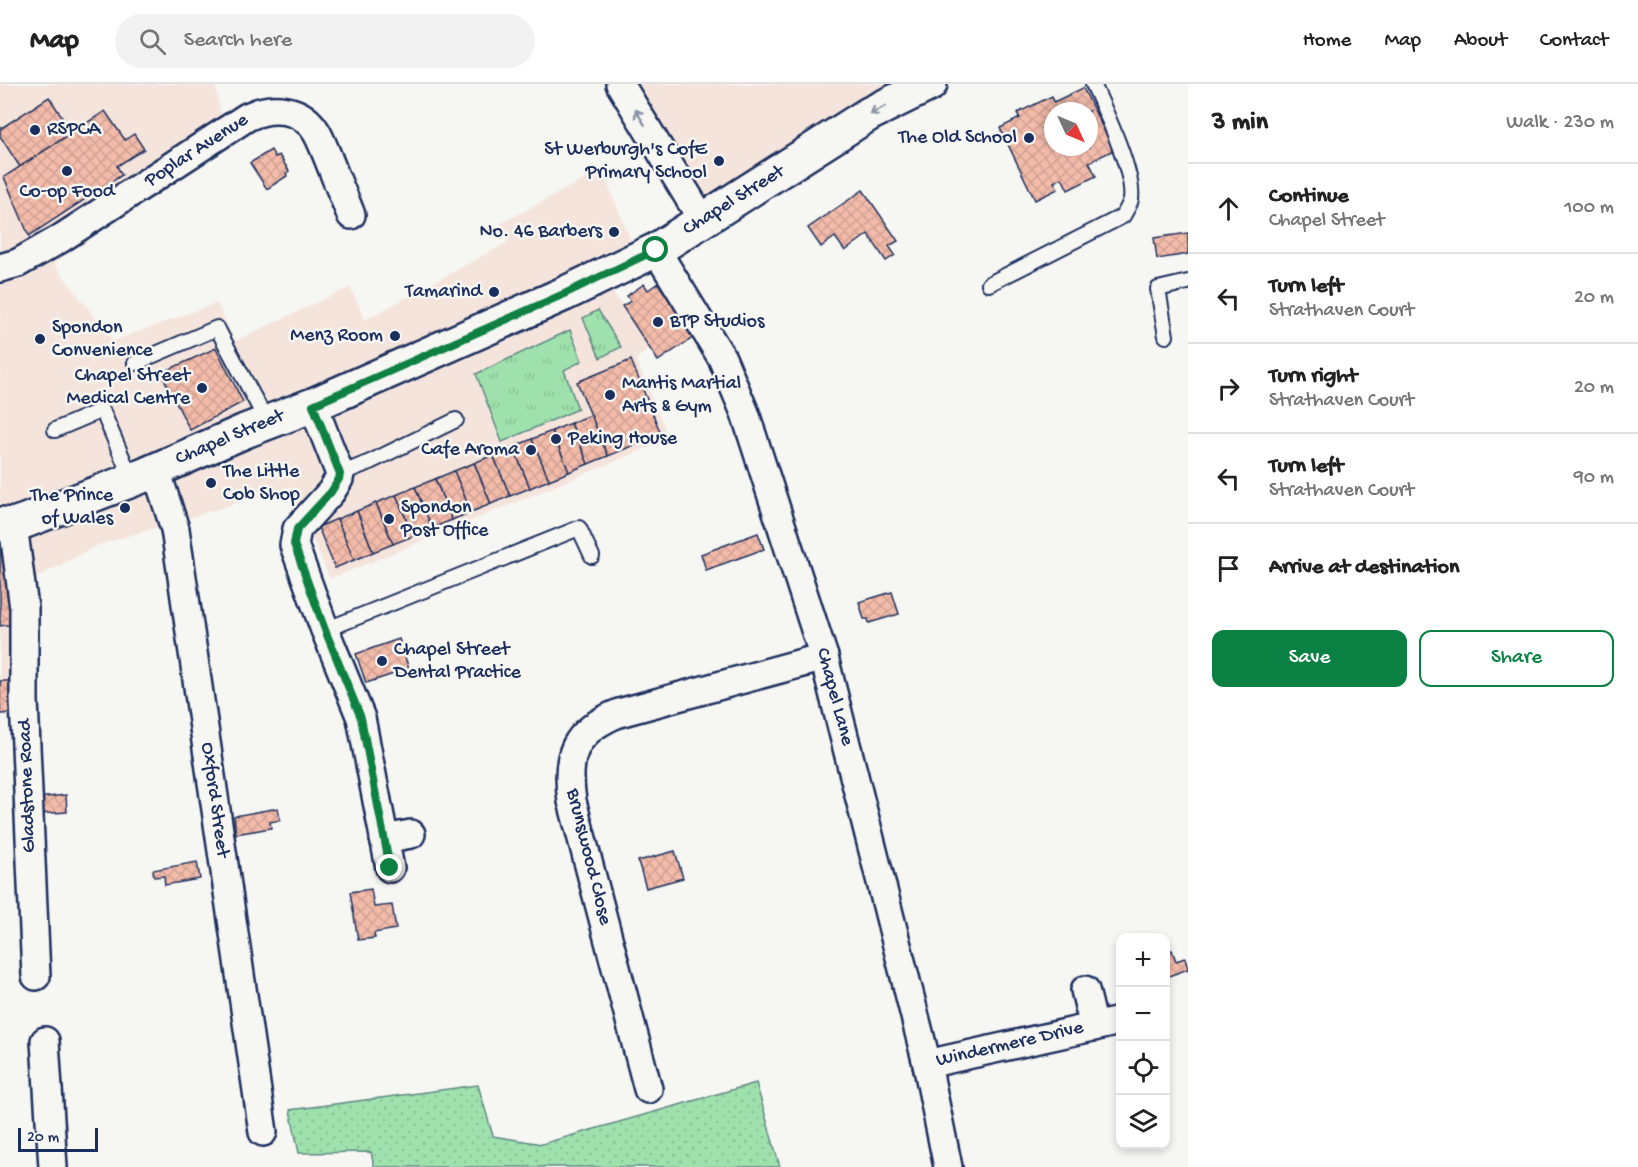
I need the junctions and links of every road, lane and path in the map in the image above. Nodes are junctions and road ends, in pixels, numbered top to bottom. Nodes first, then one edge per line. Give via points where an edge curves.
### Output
1 (620, 84) edge
2 (930, 84) edge
3 (1093, 84) edge
4 (351, 215) dead end
5 (703, 220) junction
6 (656, 250) junction
7 (0, 268) edge
8 (1188, 282) edge
9 (989, 285) dead end
10 (1166, 336) dead end
11 (135, 363) dead end
12 (313, 405) junction
13 (456, 420) dead end
14 (267, 422) junction
15 (55, 430) dead end
16 (340, 474) junction
17 (144, 475) junction
18 (6, 524) edge
19 (592, 556) dead end
20 (325, 630) junction
21 (824, 657) junction
22 (411, 834) dead end
23 (384, 839) junction
24 (390, 868) dead end
25 (36, 976) dead end
26 (1085, 990) dead end
27 (1116, 1022) edge
28 (1094, 1027) junction
29 (45, 1041) dead end
30 (927, 1064) junction
31 (648, 1089) dead end
32 (263, 1132) dead end
33 (53, 1167) edge
34 (948, 1167) edge

5 -> 1 street
2 -> 5 street, Chapel Street via 869,114
3 - 9 lane via 1122,156 1131,188 1128,208 1123,216
4 - 7 street, Poplar Avenue via 313,128 294,113 265,110 247,117 60,239 18,263
5 - 6 street, Chapel Street
6 - 12 street, Chapel Street
6 - 21 street, Chapel Lane via 707,333 745,413
8 - 10 lane via 1158,289
11 - 14 lane via 217,328
12 - 14 street, Chapel Street
12 - 16 street
13 - 16 lane
14 - 17 street, Chapel Street
15 - 17 lane via 102,410
16 - 20 street via 336,486 293,538
17 - 18 street, Chapel Street
17 - 32 street, Oxford Street via 175,529
18 - 25 street, Gladstone Road via 24,608
19 - 20 lane via 579,528
20 - 23 street via 361,718
21 - 30 street, Chapel Lane
21 - 31 street, Brunswood Close via 619,713 589,729 573,752 569,768 572,801
22 - 23 street
23 - 24 street
26 - 28 street, Windermere Drive
27 - 28 street, Windermere Drive
28 - 30 street, Windermere Drive
29 - 33 street
30 - 34 street, Chapel Lane

